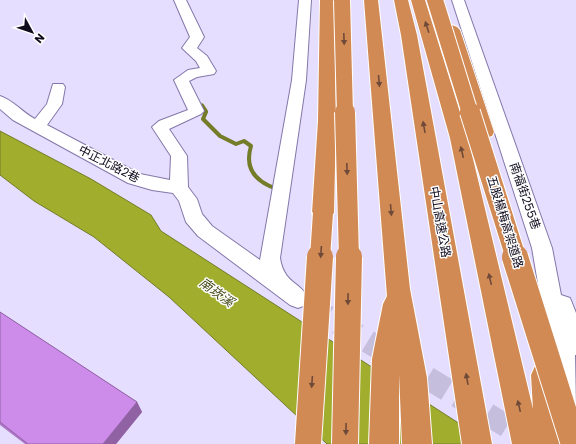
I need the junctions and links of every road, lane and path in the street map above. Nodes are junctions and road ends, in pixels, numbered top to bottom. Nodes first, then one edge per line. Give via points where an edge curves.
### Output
1 (180, 0) edge
2 (305, 0) edge
3 (327, 0) edge
4 (342, 0) edge
5 (371, 0) edge
6 (401, 0) edge
7 (418, 0) edge
8 (435, 0) edge
9 (443, 0) edge
10 (458, 0) edge
11 (58, 87) dead end
12 (0, 101) edge
13 (37, 126) junction
14 (179, 188) junction
15 (542, 248) junction
16 (283, 288) junction
17 (398, 289) junction
18 (298, 299) tunnel mouth
19 (572, 344) edge
20 (576, 370) edge
21 (576, 396) edge
22 (475, 431) edge
23 (308, 444) edge
24 (345, 444) edge
25 (384, 444) edge
26 (417, 444) edge
27 (527, 444) edge
28 (549, 444) edge
29 (574, 444) edge

1 - 14 street via 197,37 189,48 202,59 209,71 193,73 181,80 196,111 160,127 179,156
2 - 16 street via 299,80 270,258 273,277
3 -> 23 highway, bridge via 327,121
4 -> 24 highway, bridge via 349,239
5 -> 17 highway
22 -> 6 highway, 中山高速公路
27 -> 7 highway via 459,138
8 - 29 highway, 五股楊梅高架道路, bridge
9 - 28 highway via 493,156 547,383
10 - 15 street, 南福街255巷
11 - 13 street via 58,97 49,116
12 - 13 street, 中正北路2巷 via 19,117
13 - 14 street, 中正北路2巷 via 134,179
14 - 16 street via 188,198 193,217 205,231
15 - 19 street
15 - 21 street, 南福街255巷 via 559,342
16 - 18 street
17 - 25 highway via 385,359
17 - 26 highway via 413,378
19 - 20 street

